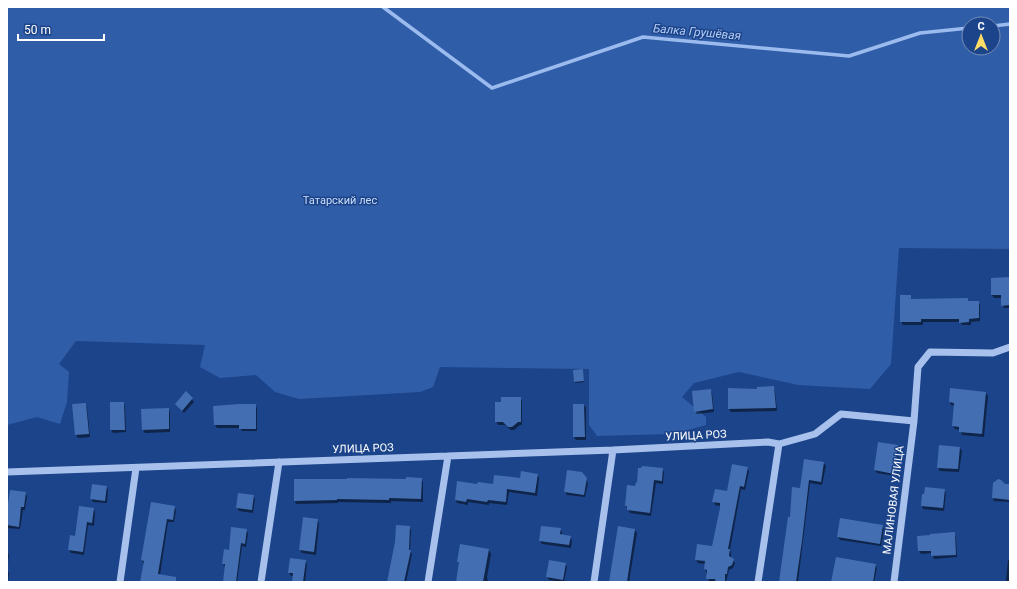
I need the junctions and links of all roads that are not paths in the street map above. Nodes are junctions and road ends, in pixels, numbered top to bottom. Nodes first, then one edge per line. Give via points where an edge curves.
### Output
1 (1010, 347) edge
2 (914, 420) junction
3 (779, 444) junction
4 (613, 450) junction
5 (448, 456) junction
6 (279, 462) junction
7 (136, 468) junction
8 (7, 472) edge
9 (120, 582) edge
10 (261, 582) edge
11 (428, 582) edge
12 (594, 582) edge
13 (758, 582) edge
14 (894, 582) edge

1 - 2 street via 993,353 930,352 918,367
2 - 3 street, УЛИЦА РОЗ via 841,414 815,434
2 - 14 street, МАЛИНОВАЯ УЛИЦА
3 - 4 street, УЛИЦА РОЗ via 768,442
3 - 13 street
4 - 5 street, УЛИЦА РОЗ
4 - 12 street
5 - 6 street, УЛИЦА РОЗ
5 - 11 street
6 - 7 street, УЛИЦА РОЗ
6 - 10 street
7 - 8 street, УЛИЦА РОЗ
7 - 9 street

